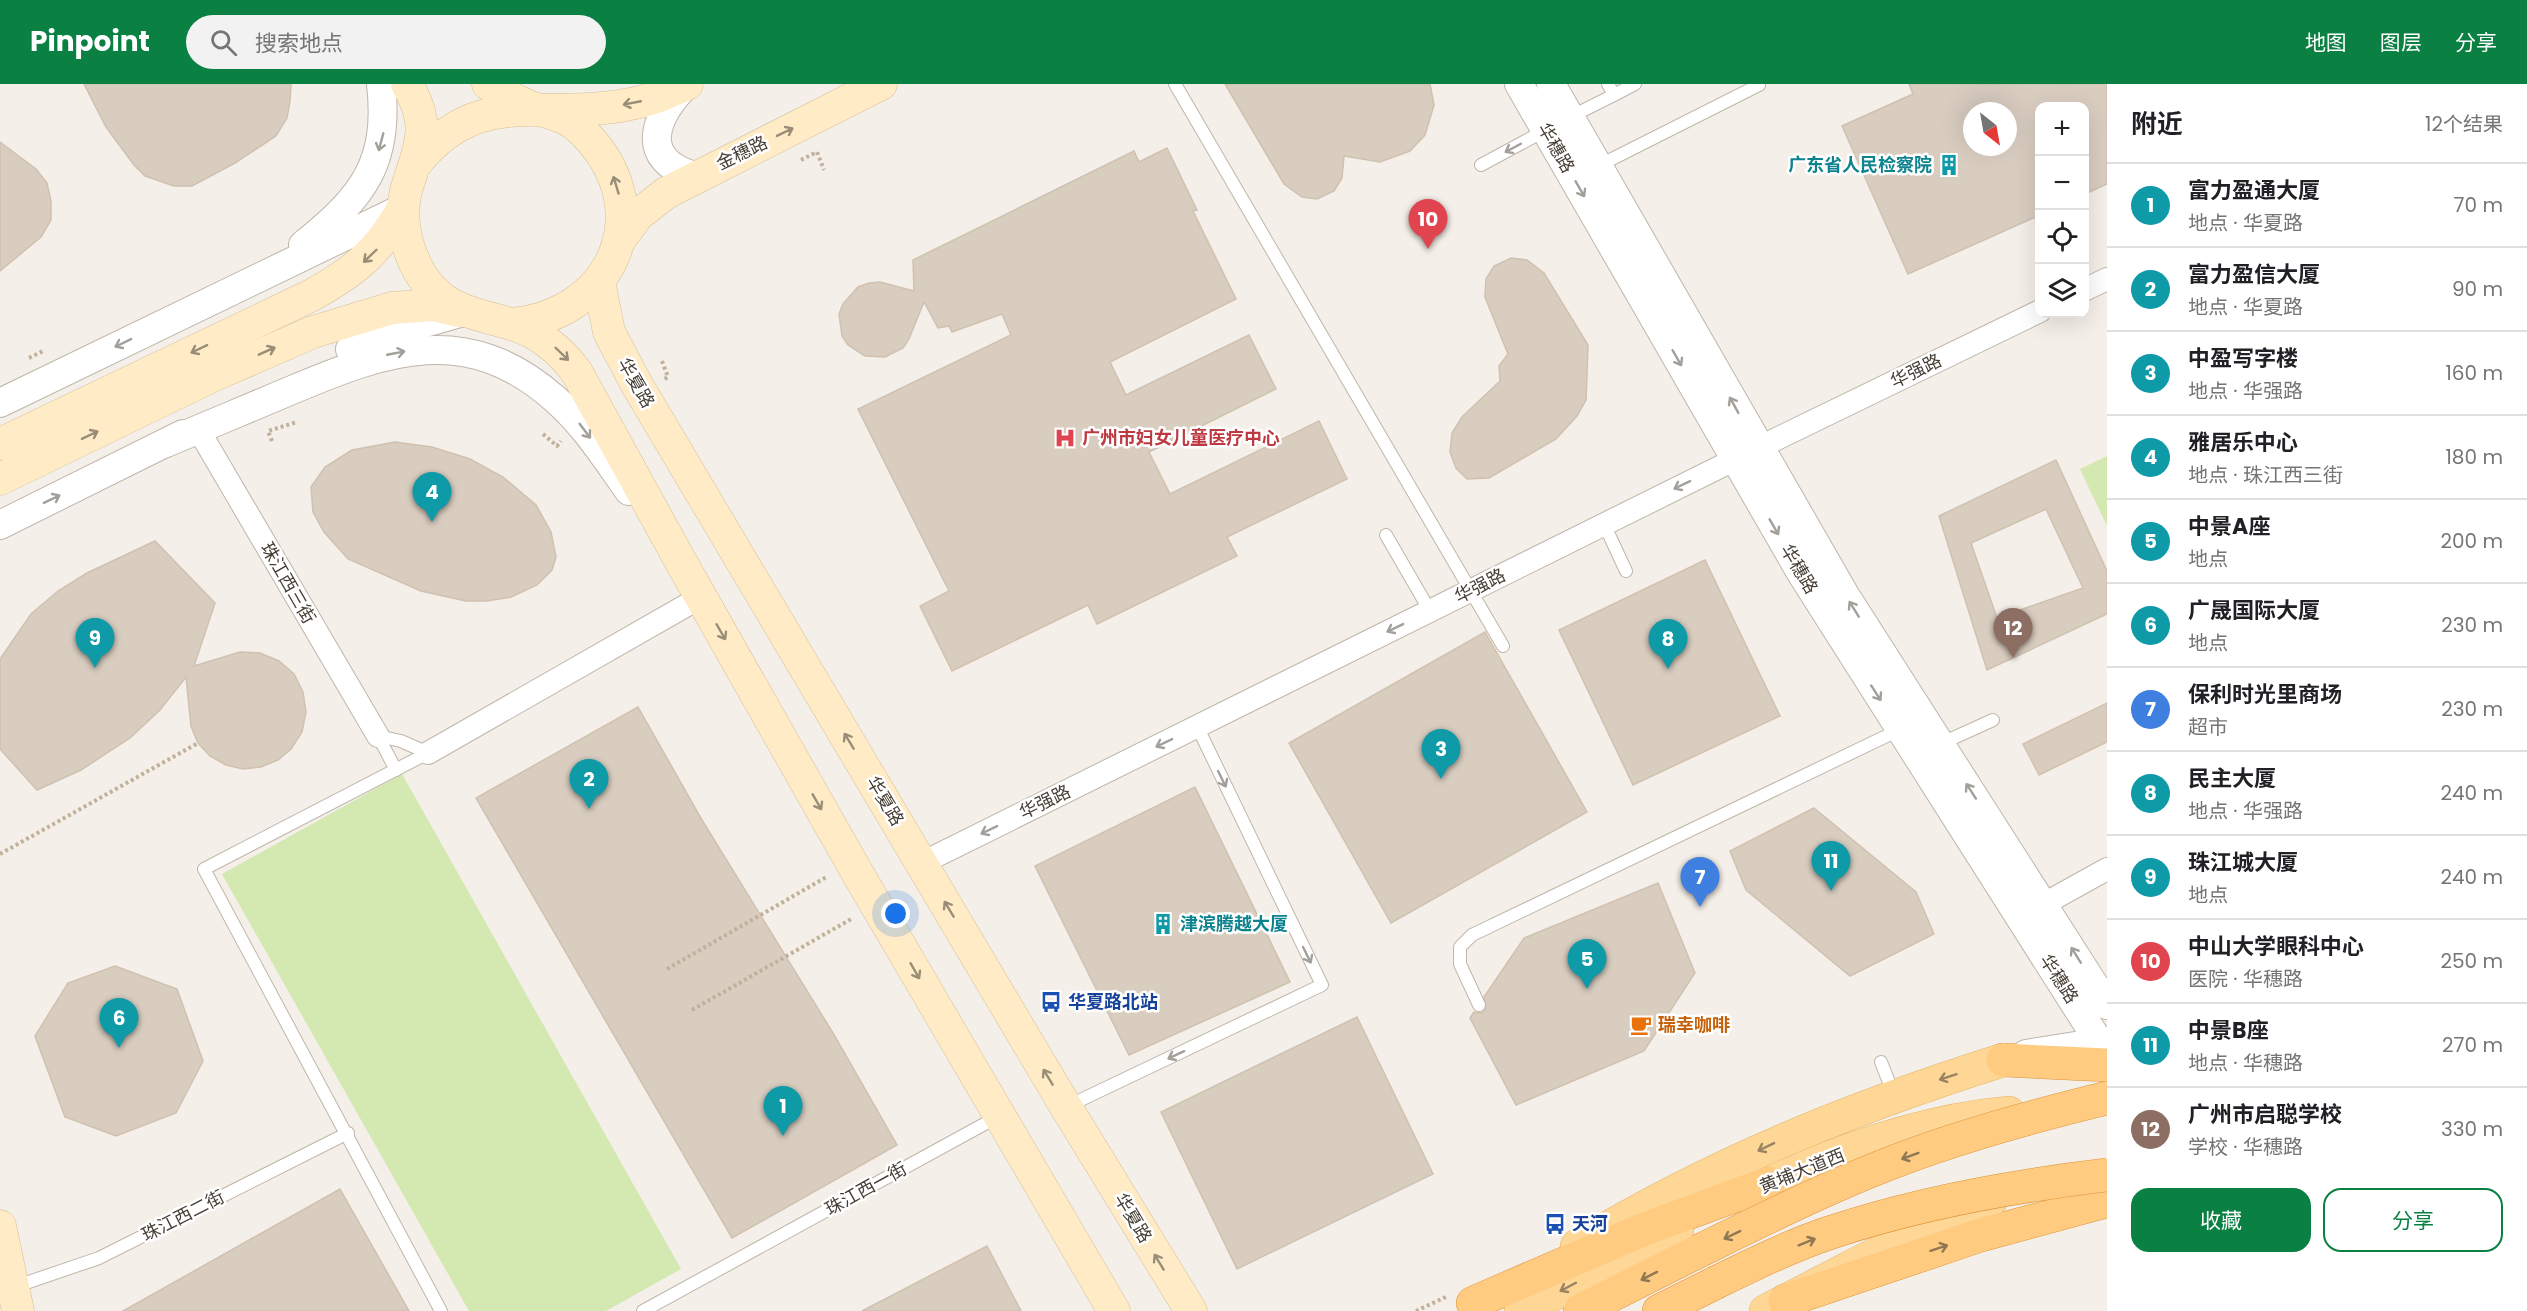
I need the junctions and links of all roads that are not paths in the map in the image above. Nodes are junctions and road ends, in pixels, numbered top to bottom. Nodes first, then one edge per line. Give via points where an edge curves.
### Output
1 (381, 84) edge
2 (408, 84) edge
3 (488, 84) edge
4 (687, 84) edge
5 (881, 84) edge
6 (1175, 84) edge
7 (1518, 84) edge
8 (1551, 84) edge
9 (1635, 84) edge
10 (1759, 85) edge
11 (1611, 90) edge
12 (526, 105) junction
13 (1570, 117) junction
14 (1546, 130) junction
15 (417, 162) junction
16 (1480, 165) dead end
17 (1598, 166) junction
18 (694, 176) junction
19 (403, 208) junction
20 (618, 242) junction
21 (2107, 279) edge
22 (250, 282) junction
23 (599, 282) junction
24 (2089, 288) edge
25 (464, 312) junction
26 (2035, 313) edge
27 (512, 324) junction
28 (655, 385) junction
29 (0, 403) edge
30 (602, 415) junction
31 (198, 429) junction
32 (166, 443) junction
33 (0, 444) edge
34 (1746, 454) junction
35 (0, 479) edge
36 (1604, 524) junction
37 (0, 525) edge
38 (1386, 535) dead end
39 (681, 562) junction
40 (1626, 571) dead end
41 (1470, 591) junction
42 (700, 597) junction
43 (1430, 610) junction
44 (1503, 646) dead end
45 (1992, 720) dead end
46 (1197, 726) junction
47 (1899, 730) junction
48 (378, 736) junction
49 (1940, 744) junction
50 (428, 753) junction
51 (396, 770) junction
52 (922, 863) junction
53 (2107, 869) edge
54 (2044, 904) junction
55 (1479, 1005) dead end
56 (2107, 1005) edge
57 (2104, 1050) edge
58 (2003, 1060) joint
59 (1881, 1062) dead end
60 (1894, 1095) junction
61 (2107, 1098) edge
62 (1066, 1107) junction
63 (2107, 1108) edge
64 (1000, 1116) junction
65 (348, 1133) junction
66 (2107, 1164) edge
67 (1769, 1183) junction
68 (2106, 1197) edge
69 (0, 1226) edge
70 (12, 1292) edge
71 (1461, 1304) edge
72 (1775, 1306) edge
73 (1185, 1308) edge
74 (441, 1311) edge
75 (643, 1311) edge
76 (1114, 1311) edge
77 (1521, 1311) edge
78 (1580, 1311) edge
79 (1659, 1311) edge

1 -> 22 street via 384,132 372,169 360,188 325,227
2 - 15 main road via 421,116 422,140
3 - 12 main road
4 -> 12 main road via 630,105
4 - 18 street via 672,99 655,138 659,151 672,167
18 -> 5 main road, 金穗路
6 - 41 lane
7 - 14 street, 华穗路
8 - 13 street, 华穗路
9 - 11 lane
10 - 17 lane
11 - 13 lane
12 - 15 main road via 492,107 469,114 430,142
20 -> 12 main road via 622,222 617,183 599,150 574,123
13 - 17 street, 华穗路
14 -> 16 lane
14 -> 34 street, 华穗路
15 - 19 main road via 407,184
34 -> 17 street, 华穗路
18 - 20 main road, 金穗路 via 644,209
19 - 22 street
19 - 25 main road via 404,232 422,277 438,295
19 -> 33 main road via 379,246 346,276
20 - 23 main road
21 - 24 street
22 -> 29 street
23 - 27 main road via 557,315
23 - 28 main road, 华夏路 via 609,332
25 - 27 main road
25 - 32 street via 364,342
35 -> 25 main road via 210,377 313,332 392,308 433,305
26 - 34 street, 华强路
27 -> 30 main road via 549,343 566,357
28 - 30 main road
52 -> 28 main road, 华夏路
30 - 39 main road
31 - 32 street
31 -> 39 street via 381,356 433,349 477,354 504,364 533,382 579,422
31 - 48 street, 珠江西三街
37 -> 32 street
34 -> 36 street, 华强路
34 -> 47 street, 华穗路 via 1806,582
49 -> 34 street, 华穗路 via 1845,595
36 - 40 lane
36 - 41 street, 华强路
38 - 43 lane
39 - 42 main road
41 - 43 street, 华强路
41 - 44 lane
42 - 50 street
42 -> 64 main road
43 -> 46 street, 华强路
45 - 49 lane
46 -> 52 street, 华强路
46 -> 62 lane via 1322,985
47 - 55 lane via 1472,935 1460,947 1460,964
47 - 57 street, 华穗路
48 - 50 lane
48 - 51 lane
54 -> 49 street, 华穗路
50 - 51 lane
51 - 65 lane via 204,869
62 -> 52 main road, 华夏路
53 - 54 street
56 -> 54 street, 华穗路
57 - 58 highway
58 -> 60 main road
59 - 60 lane
60 -> 71 main road via 1779,1140
61 -> 78 highway, bridge via 2013,1122 1824,1190
73 -> 62 main road, 华夏路
63 - 67 main road, 黄埔大道西 via 1996,1114 1940,1125 1884,1140
64 - 75 lane, 珠江西一街
64 - 76 main road
65 - 70 lane, 珠江西二街 via 99,1258
65 - 74 lane
66 - 72 main road via 2047,1180 1962,1212
67 - 71 highway
67 -> 77 main road, 黄埔大道西
72 -> 68 highway via 1971,1238
79 -> 68 highway, bridge via 1828,1233 1890,1215 1995,1191
69 - 70 main road

